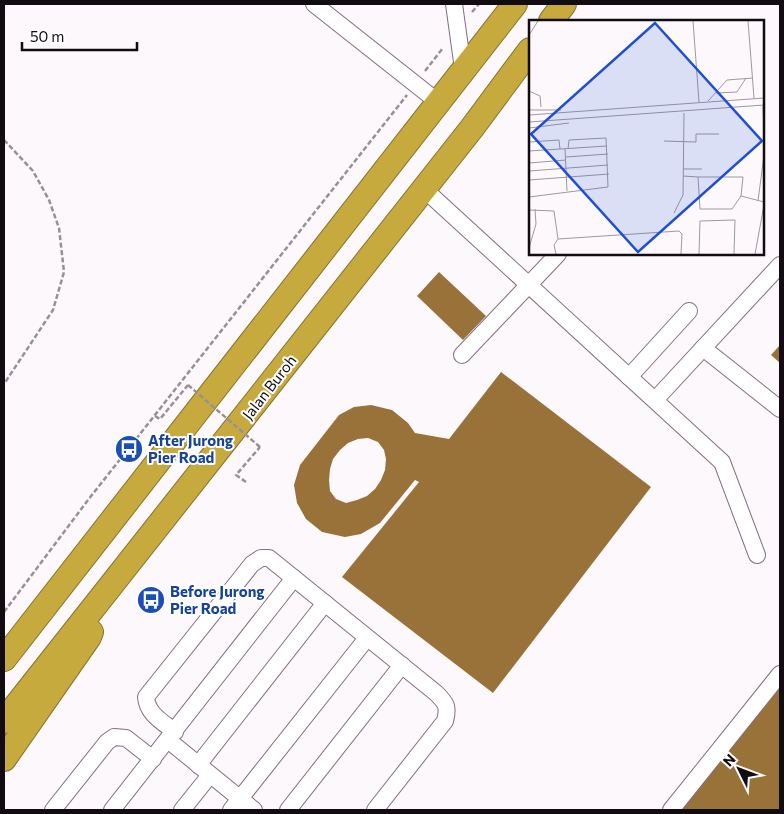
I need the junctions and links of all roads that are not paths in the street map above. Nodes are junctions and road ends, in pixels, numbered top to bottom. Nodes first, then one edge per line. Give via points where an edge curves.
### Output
1 (314, 4) edge
2 (514, 4) edge
3 (564, 4) edge
4 (457, 6) edge
5 (552, 20) edge
6 (529, 51) edge
7 (464, 69) junction
8 (438, 102) junction
9 (424, 189) junction
10 (557, 255) edge
11 (780, 265) edge
12 (528, 284) junction
13 (690, 311) dead end
14 (703, 348) junction
15 (462, 355) dead end
16 (629, 377) junction
17 (655, 400) junction
18 (780, 409) edge
19 (757, 555) dead end
20 (294, 578) junction
21 (59, 589) junction
22 (97, 603) junction
23 (325, 603) junction
24 (4, 634) edge
25 (367, 638) junction
26 (4, 659) edge
27 (402, 665) junction
28 (780, 674) edge
29 (4, 721) edge
30 (171, 736) junction
31 (4, 759) edge
32 (152, 760) junction
33 (204, 770) junction
34 (236, 805) edge
35 (53, 810) edge
36 (112, 810) edge
37 (182, 810) edge
38 (254, 810) edge
39 (288, 810) edge
40 (375, 810) edge
41 (672, 810) edge

1 - 8 lane
2 - 7 highway
3 - 5 highway
4 - 7 lane
6 - 9 highway, Jalan Buroh
7 - 8 highway
8 - 21 highway
9 - 12 lane
9 - 22 highway, Jalan Buroh
10 - 12 lane
11 - 14 lane
12 - 15 lane
12 - 16 lane
13 - 16 lane
14 - 17 lane
14 - 18 lane
16 - 17 lane
17 - 19 lane via 722,462
20 - 23 lane
20 - 30 lane
20 - 30 lane via 269,558 261,558 252,564 146,697 150,712
21 - 24 highway
21 - 26 highway
22 - 29 highway, Jalan Buroh
22 - 31 highway via 90,637
23 - 25 lane
23 - 33 lane
25 - 27 lane
25 - 34 lane
27 - 39 lane
27 - 40 lane via 436,693 448,711 445,721
28 - 41 lane
30 - 32 lane
30 - 33 lane
32 - 35 lane via 126,738 114,737
32 - 36 lane
33 - 34 lane
33 - 37 lane
34 - 38 lane

